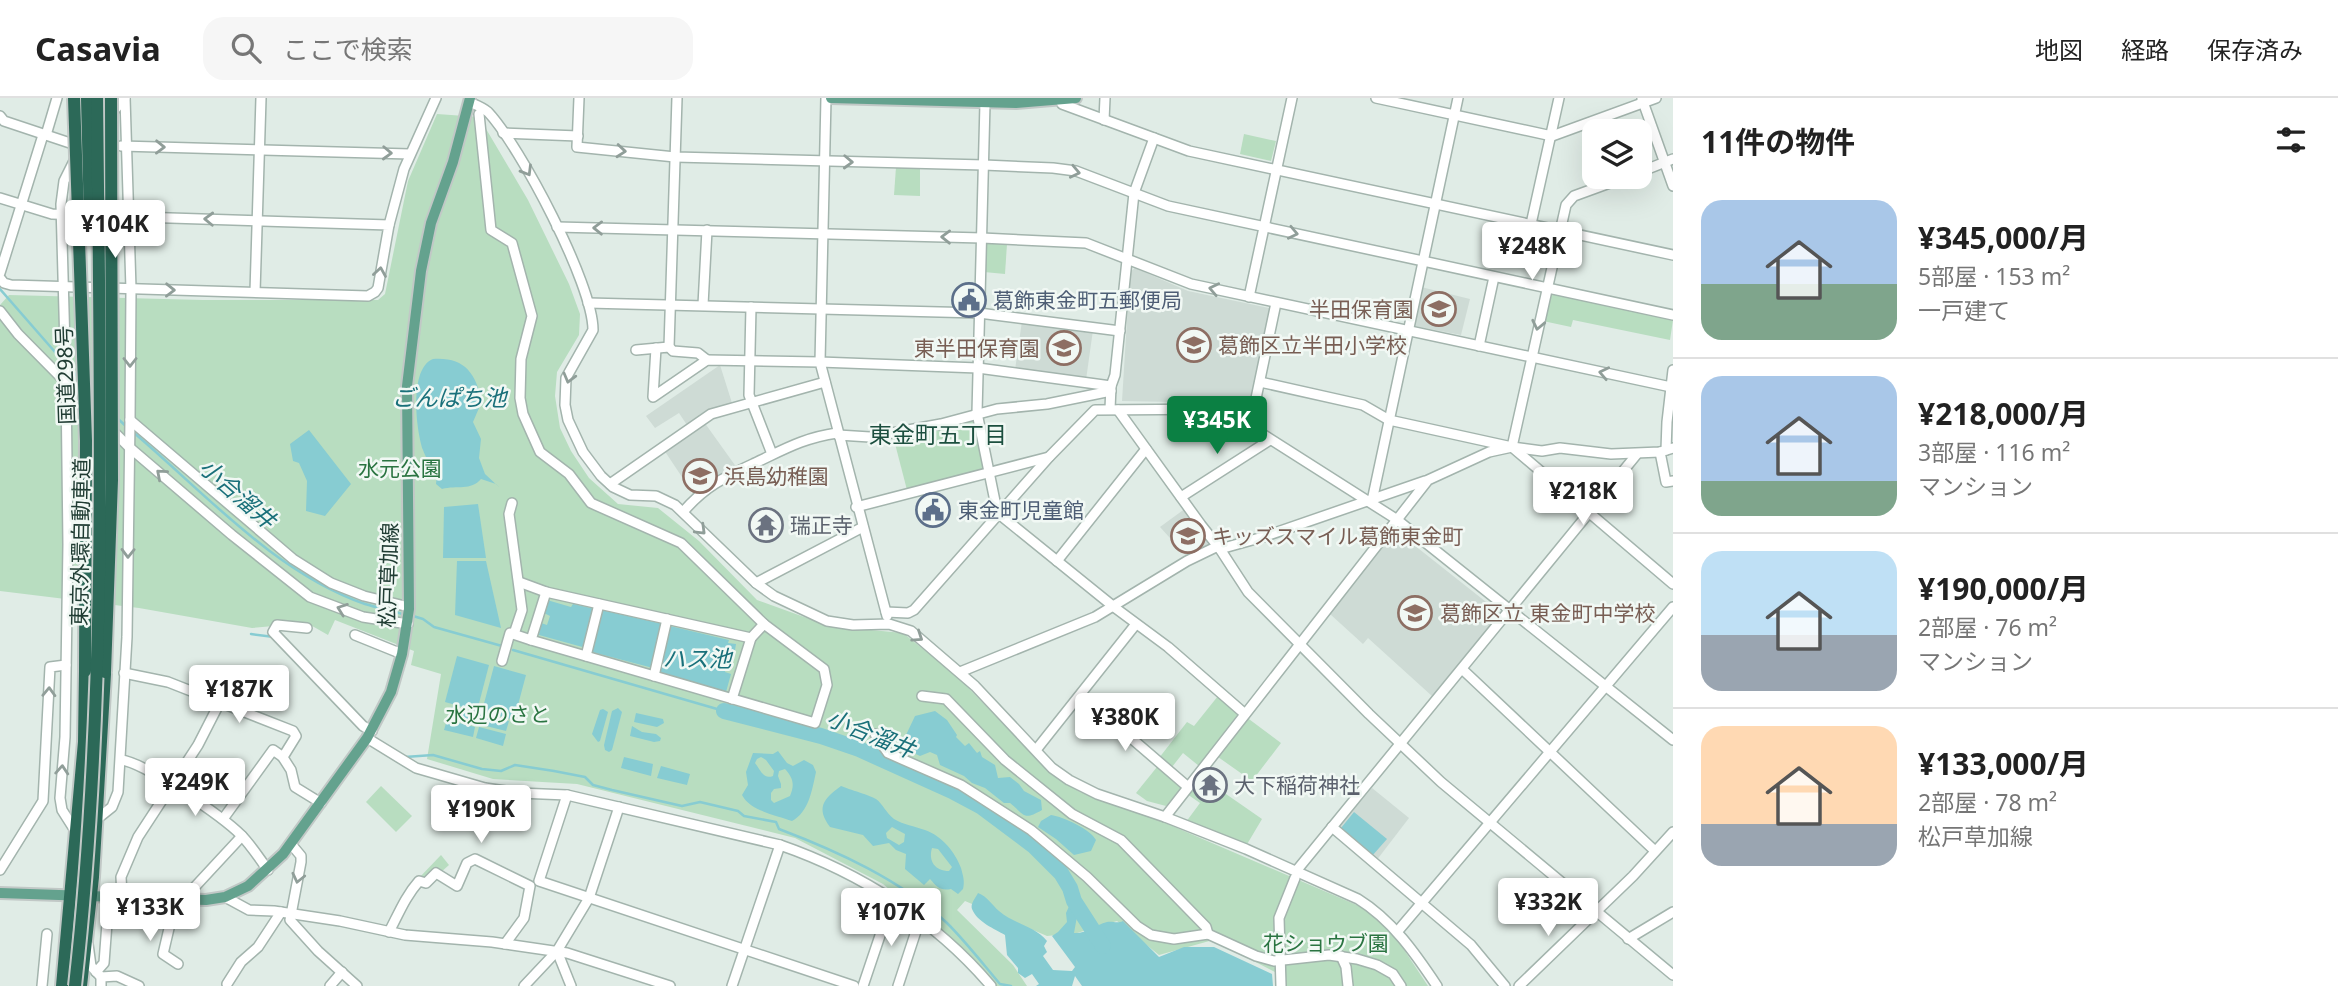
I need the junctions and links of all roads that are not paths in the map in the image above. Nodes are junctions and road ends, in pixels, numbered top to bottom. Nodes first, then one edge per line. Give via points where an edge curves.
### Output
1 (57, 98) edge
2 (74, 98) edge
3 (87, 98) edge
4 (97, 98) edge
5 (111, 98) edge
6 (125, 98) edge
7 (261, 98) edge
8 (436, 98) edge
9 (579, 98) edge
10 (677, 98) edge
11 (829, 98) edge
12 (1076, 98) edge
13 (1105, 98) edge
14 (1292, 98) edge
15 (1376, 98) edge
16 (1458, 98) edge
17 (1559, 98) edge
18 (1656, 98) edge
19 (469, 100) edge
20 (1059, 100) edge
21 (1642, 100) edge
22 (985, 103) junction
23 (479, 114) dead end
24 (1454, 115) junction
25 (0, 116) edge
26 (1104, 120) junction
27 (503, 133) junction
28 (44, 135) junction
29 (578, 135) junction
30 (1552, 136) junction
31 (1154, 138) junction
32 (83, 146) junction
33 (125, 146) junction
34 (259, 149) junction
35 (410, 154) junction
36 (675, 157) junction
37 (825, 161) junction
38 (1669, 161) edge
39 (984, 165) junction
40 (1652, 167) edge
41 (1277, 170) junction
42 (1673, 187) edge
43 (1596, 189) edge
44 (1134, 193) junction
45 (0, 198) edge
46 (20, 204) junction
47 (1435, 204) junction
48 (61, 215) junction
49 (128, 217) junction
50 (257, 221) junction
51 (1531, 224) junction
52 (388, 225) junction
53 (557, 227) junction
54 (1265, 227) junction
55 (674, 229) junction
56 (707, 230) junction
57 (1559, 230) junction
58 (823, 234) junction
59 (982, 238) junction
60 (1673, 255) edge
61 (1127, 258) junction
62 (1422, 261) junction
63 (1494, 277) junction
64 (1, 280) edge
65 (63, 287) junction
66 (1546, 288) junction
67 (131, 289) junction
68 (255, 292) junction
69 (1250, 297) junction
70 (588, 303) junction
71 (1276, 303) junction
72 (671, 304) junction
73 (703, 305) junction
74 (751, 307) junction
75 (820, 307) junction
76 (0, 311) edge
77 (979, 313) junction
78 (1673, 315) edge
79 (1120, 331) junction
80 (1407, 331) junction
81 (1479, 346) junction
82 (669, 347) junction
83 (656, 348) junction
84 (636, 350) dead end
85 (1531, 358) junction
86 (706, 360) junction
87 (750, 361) junction
88 (820, 362) junction
89 (978, 368) junction
90 (1673, 370) edge
91 (825, 382) junction
92 (66, 383) junction
93 (1260, 383) junction
94 (1671, 387) junction
95 (1111, 388) junction
96 (750, 403) junction
97 (1114, 410) junction
98 (977, 413) junction
99 (1389, 420) junction
100 (130, 421) junction
101 (1250, 426) junction
102 (838, 434) junction
103 (1270, 440) junction
104 (129, 447) junction
105 (1512, 447) junction
106 (1146, 450) junction
107 (1666, 450) edge
108 (772, 454) junction
109 (1637, 454) junction
110 (1049, 457) junction
111 (988, 473) junction
112 (1427, 480) junction
113 (1673, 481) edge
114 (610, 484) junction
115 (1181, 497) junction
116 (1370, 501) junction
117 (512, 503) dead end
118 (856, 507) junction
119 (683, 512) junction
120 (1589, 513) junction
121 (999, 515) junction
122 (1396, 519) junction
123 (863, 527) junction
124 (1219, 547) junction
125 (1057, 561) junction
126 (519, 582) junction
127 (756, 583) junction
128 (1673, 584) edge
129 (546, 592) junction
130 (600, 604) junction
131 (1114, 607) junction
132 (1673, 607) edge
133 (1510, 610) junction
134 (886, 612) junction
135 (409, 615) junction
136 (667, 619) junction
137 (764, 624) junction
138 (889, 624) junction
139 (1136, 624) junction
140 (307, 628) dead end
141 (514, 634) junction
142 (355, 635) dead end
143 (751, 638) junction
144 (531, 640) junction
145 (1300, 643) junction
146 (402, 654) junction
147 (586, 656) junction
148 (502, 661) dead end
149 (66, 665) junction
150 (1462, 669) junction
151 (960, 672) junction
152 (124, 673) junction
153 (654, 676) junction
154 (1605, 686) junction
155 (1081, 695) junction
156 (922, 696) dead end
157 (732, 699) junction
158 (220, 702) junction
159 (1245, 714) junction
160 (875, 734) dead end
161 (369, 735) junction
162 (1673, 740) edge
163 (1400, 744) junction
164 (1036, 750) junction
165 (1550, 751) junction
166 (282, 756) junction
167 (121, 760) junction
168 (172, 785) junction
169 (1188, 787) junction
170 (568, 795) junction
171 (321, 803) junction
172 (619, 807) junction
173 (1165, 817) junction
174 (97, 819) junction
175 (222, 820) junction
176 (1490, 821) junction
177 (1332, 827) junction
178 (1673, 832) edge
179 (77, 833) junction
180 (242, 836) junction
181 (291, 844) junction
182 (780, 845) junction
183 (1655, 851) junction
184 (0, 870) edge
185 (268, 870) junction
186 (1296, 874) junction
187 (0, 893) edge
188 (70, 894) junction
189 (91, 895) junction
190 (122, 895) junction
191 (225, 897) junction
192 (174, 898) junction
193 (589, 898) junction
194 (187, 899) junction
195 (892, 900) junction
196 (1422, 903) junction
197 (1596, 912) junction
198 (1673, 912) edge
199 (285, 913) junction
200 (920, 919) junction
201 (107, 923) dead end
202 (389, 932) junction
203 (1397, 932) junction
204 (47, 934) dead end
205 (1208, 934) junction
206 (87, 935) junction
207 (1628, 939) junction
208 (505, 944) junction
209 (745, 949) junction
210 (557, 951) junction
211 (1340, 956) junction
212 (1280, 961) junction
213 (178, 964) dead end
214 (342, 972) junction
215 (1673, 975) edge
216 (99, 978) edge
217 (227, 984) dead end
218 (42, 986) edge
219 (62, 986) edge
220 (69, 986) edge
221 (75, 986) edge
222 (81, 986) edge
223 (139, 986) edge
224 (330, 986) edge
225 (357, 986) edge
226 (524, 986) edge
227 (571, 986) edge
228 (670, 986) edge
229 (732, 986) edge
230 (854, 986) edge
231 (863, 986) edge
232 (898, 986) edge
233 (991, 986) edge
234 (1281, 986) edge
235 (1348, 986) edge
236 (1401, 986) edge
237 (1437, 986) edge
238 (1505, 986) edge
239 (1519, 986) edge

1 - 28 street
2 - 179 highway, 国道298号, bridge via 86,441 85,742
3 - 220 highway, 東京外環自動車道, bridge via 93,573
4 - 221 highway, 東京外環自動車道, bridge via 101,463 96,682 85,895
5 - 174 highway, bridge via 112,480
6 - 32 street
6 - 33 street
7 - 34 street
8 - 35 street
9 - 29 street
10 - 36 street
11 - 22 main road
11 - 37 street
12 - 20 main road
13 - 26 street
14 - 41 street
15 - 24 street
16 - 24 street
17 - 30 street
18 - 21 street
19 - 27 street via 485,110
19 - 135 main road, 松戸草加線 via 426,242 408,375
20 - 22 main road
20 - 26 street
21 - 30 street
21 - 38 street
22 - 39 street
23 - 137 street via 491,230 512,243 532,316 521,359 520,398 540,452 569,474 591,503 681,542
24 - 30 street
24 - 47 street
25 - 28 street
26 - 31 street
27 - 29 street
27 -> 53 street
28 - 32 street
28 - 46 street
29 -> 36 street via 578,147
30 - 51 street
31 - 41 street via 1189,151
31 - 44 street
32 - 33 street
32 - 48 street via 64,181
33 -> 34 street
33 - 49 street
34 -> 35 street
34 - 50 street
35 - 52 street
36 - 37 street
36 - 55 street
37 -> 39 street
37 - 58 street
38 - 40 street
38 - 42 street
39 -> 44 street via 1076,171
39 - 59 street
41 - 47 street
41 - 54 street
43 - 57 street via 1569,200
44 - 54 street via 1168,206
44 - 61 street
45 - 46 street
46 - 48 street
46 - 64 street
47 - 51 street
47 - 62 street
48 - 49 street
48 - 65 street
50 -> 49 street
49 - 67 street
50 - 52 street
50 - 68 street
51 - 57 street
68 -> 52 street via 372,295 378,288
55 -> 53 street
53 - 70 street
54 -> 62 street
54 - 69 street
55 - 56 street
55 - 72 street
56 - 58 street
56 - 73 street
57 - 60 street
57 - 66 street
59 -> 58 street
58 - 75 street
59 - 61 street via 1086,243
59 - 77 street
69 -> 61 street via 1191,284
61 - 79 street
62 - 63 street
62 - 80 street
63 - 66 street
63 - 81 street
64 - 65 street
65 - 67 street
65 - 92 street
66 - 78 street
66 -> 85 street
67 -> 68 street
67 -> 100 street
69 - 71 street
70 - 72 street
70 -> 114 street via 593,330 566,378 565,405 583,452
71 - 80 street
71 - 93 street
72 - 73 street
72 - 82 street
73 - 74 street
74 - 75 street
74 - 87 street
75 - 77 street
75 - 88 street
76 - 92 street
77 - 79 street
77 - 89 street
79 - 95 street
80 - 81 street
80 - 99 street
81 - 85 street
82 - 83 street
82 - 86 street via 698,353
83 - 84 street
83 - 86 street via 653,397
94 -> 85 street
85 - 105 street
86 - 87 street
87 - 88 street
87 - 96 street
88 - 89 street
88 - 91 street
89 - 95 street
89 - 98 street
90 - 94 street
91 - 96 street
91 - 102 street
92 - 104 street
92 - 149 street
93 - 99 street via 1363,405
93 - 101 street
94 - 107 street
95 - 97 street
95 - 98 street via 1047,404
96 - 108 street
96 - 114 street via 711,414
97 - 101 street via 1223,409
97 - 106 street
97 - 110 street via 1095,410
98 - 102 street via 870,437
98 - 111 street
99 - 105 street
99 - 116 street
100 - 104 street
100 - 135 street via 293,559 331,583
101 - 103 street
102 - 108 street via 814,437
102 - 118 street
103 - 115 street
103 - 116 street
135 -> 104 street via 363,617 310,597
104 -> 152 street
105 - 109 street
105 - 112 street via 1489,452
105 - 120 street
106 - 115 street
106 - 125 street
107 - 109 street
107 - 113 street via 1666,482
108 - 119 street via 728,474 698,494
109 - 120 street
110 - 111 street
110 - 121 street
111 - 118 street
111 - 121 street
112 - 116 street
112 - 122 street
114 - 119 street via 626,494 664,498
115 - 124 street
116 - 122 street
116 - 124 street
117 - 126 street via 509,514
118 - 123 street
119 -> 127 street
120 - 128 street
120 - 133 street
121 - 125 street
121 - 134 street via 914,610
122 - 133 street
122 - 145 street
123 - 127 street
123 - 134 street
124 - 131 street via 1187,561
124 - 145 street via 1248,592
125 - 131 street
126 - 129 street
126 - 141 street via 522,610
127 - 138 street via 827,621
129 - 130 street
129 - 144 street
130 - 136 street
130 - 147 street
131 - 139 street
131 - 151 street
132 - 154 street
133 - 150 street
133 - 154 street
134 - 138 street
135 - 146 main road, 松戸草加線
136 - 143 street
136 - 153 street
137 - 143 street
137 - 157 street via 824,669 827,685 815,723
138 -> 151 street via 919,636
139 - 155 street
139 - 159 street
140 - 161 street via 277,625 273,632
141 - 144 street
141 - 148 street via 510,633
142 - 146 street
143 - 157 street
144 - 147 street
145 - 159 street
145 - 163 street
146 - 161 main road, 松戸草加線 via 391,692
147 - 153 street
179 -> 149 street via 60,798
184 -> 149 street via 43,801 50,667
150 - 163 street
150 - 165 street
151 - 164 street
152 - 158 street via 167,682
152 - 167 street
153 - 157 street
154 - 162 street
154 - 165 street
155 - 164 street
155 - 169 street
156 - 205 street via 946,699 1004,760 1072,814 1121,840
158 - 166 street via 293,731 296,736
158 - 168 street
159 - 169 street
160 - 205 street via 888,753 961,785 1031,830 1144,931 1174,939
161 - 170 street via 405,764 463,782 495,790
161 - 171 main road, 松戸草加線
163 - 176 street
163 - 177 street
164 - 173 street via 1060,775 1085,789
165 - 176 street
165 - 183 street
166 - 171 street via 295,788
166 - 175 street via 273,750
167 - 168 street
167 - 174 street via 117,799
168 - 175 street
168 - 190 street via 138,837 121,877
169 - 173 street
170 - 172 street
170 - 193 street via 539,881
171 - 181 main road, 松戸草加線
172 - 182 street
172 - 193 street
173 - 186 street
174 - 189 highway
175 - 180 street
176 - 196 street
176 - 197 street
177 - 186 street
177 - 196 street
178 - 183 street
179 - 188 highway, 国道298号
180 - 185 street
180 - 194 street
181 - 185 main road, 松戸草加線
181 -> 199 street via 301,862
182 - 195 street via 837,867
182 - 209 street
183 - 197 street
185 - 191 main road, 松戸草加線
186 - 203 street via 1358,899
186 - 212 street via 1280,911
187 - 188 main road, 松戸草加線
188 - 189 main road, 松戸草加線
188 - 219 highway, 国道298号
189 - 190 main road, 松戸草加線
189 - 206 highway
190 - 192 main road, 松戸草加線
191 - 194 main road, 松戸草加線
191 - 199 street via 248,910
192 - 194 main road, 松戸草加線
192 - 213 street via 163,954
193 - 209 street
193 - 210 street
195 - 200 street
195 - 231 street
196 - 203 street
196 - 238 street via 1471,945
197 - 207 street
197 - 239 street
198 - 207 street
199 - 202 street
199 - 214 street
199 - 217 street
200 - 232 street
200 - 233 street via 971,962
201 - 216 street
202 - 208 street
202 - 208 street via 404,898 418,881 426,883 436,873 457,886 467,863 475,859 530,886 524,918
203 - 237 street
204 - 218 street
205 - 212 street via 1264,959
206 - 216 street via 91,966
206 - 222 highway
207 - 215 street
208 - 210 street
209 - 229 street
209 - 230 street
210 - 226 street
210 - 227 street
210 - 228 street
211 - 212 street
211 - 235 street
211 - 236 street via 1377,965 1393,974
212 - 234 street
214 - 224 street
214 - 225 street
216 - 223 street via 117,976

